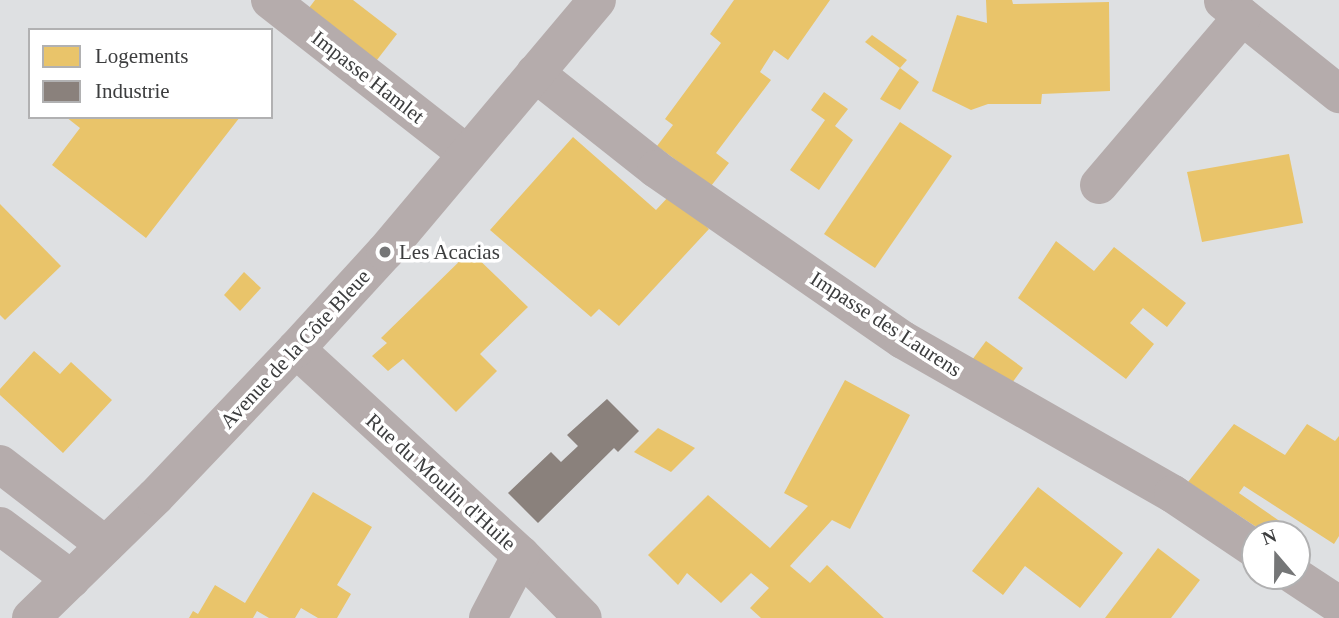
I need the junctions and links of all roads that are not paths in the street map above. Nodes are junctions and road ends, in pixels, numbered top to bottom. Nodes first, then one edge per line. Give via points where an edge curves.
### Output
1 (270, 0) edge
2 (597, 0) edge
3 (1232, 8) edge
4 (535, 72) junction
5 (1339, 94) edge
6 (467, 154) junction
7 (1099, 185) dead end
8 (296, 349) junction
9 (0, 464) edge
10 (0, 526) edge
11 (1241, 540) edge
12 (105, 545) junction
13 (521, 555) junction
14 (71, 579) junction
15 (1311, 587) edge
16 (1339, 605) edge
17 (31, 618) edge
18 (488, 618) edge
19 (583, 618) edge

1 - 6 street, Impasse Hamlet
2 - 4 street, Avenue de la Côte Bleue
3 - 5 street
3 - 7 street
4 - 6 street, Avenue de la Côte Bleue
4 - 11 street, Impasse des Laurens via 656,169 903,340 1173,494
6 - 8 street, Avenue de la Côte Bleue
8 - 12 street, Avenue de la Côte Bleue
8 - 13 street, Rue du Moulin d'Huile
9 - 12 street
10 - 14 street
12 - 14 street, Avenue de la Côte Bleue
13 - 18 street
13 - 19 street, Rue du Moulin d'Huile
14 - 17 street, Avenue de la Côte Bleue
15 - 16 street

